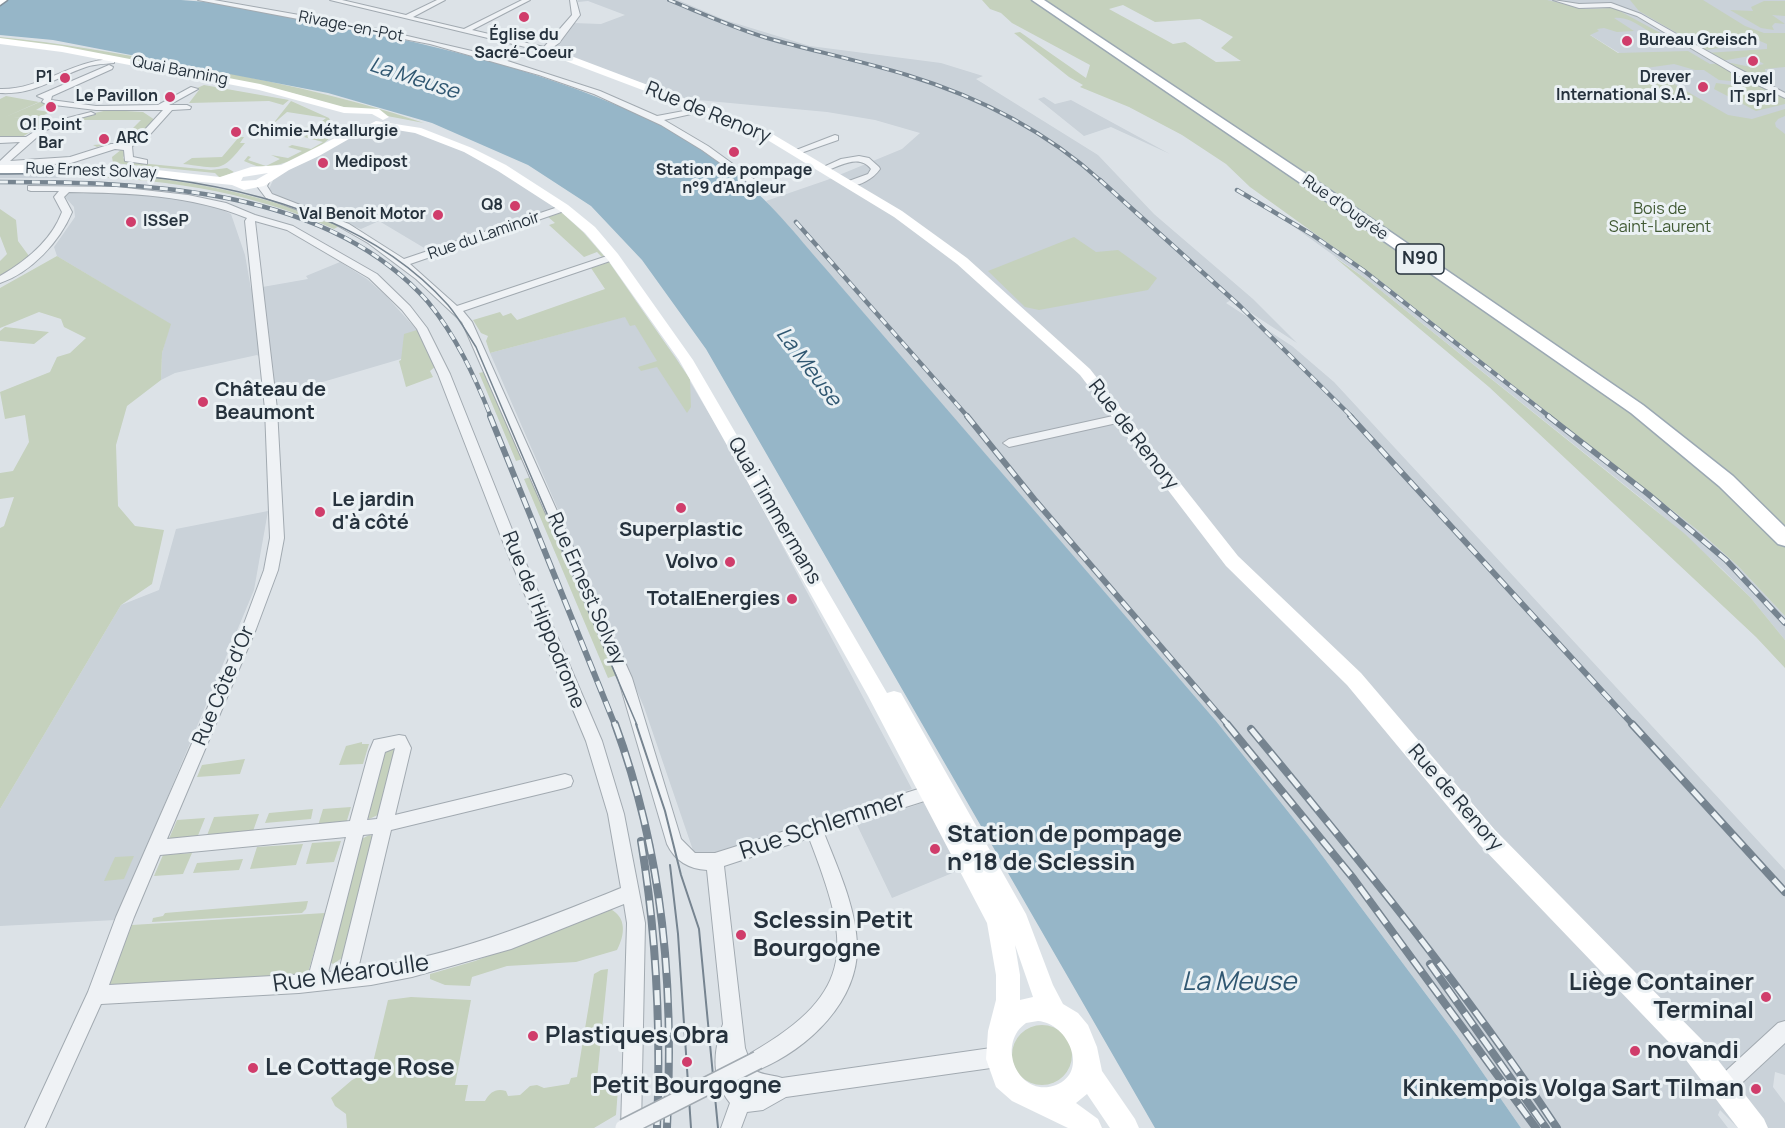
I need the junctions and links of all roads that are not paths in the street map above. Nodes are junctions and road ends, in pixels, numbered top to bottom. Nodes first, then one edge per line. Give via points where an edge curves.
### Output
1 (201, 0) edge
2 (333, 0) edge
3 (442, 0) edge
4 (527, 0) edge
5 (573, 0) edge
6 (1037, 0) edge
7 (1556, 0) edge
8 (353, 2) edge
9 (409, 16) junction
10 (463, 29) junction
11 (447, 34) dead end
12 (438, 38) dead end
13 (429, 42) junction
14 (0, 43) edge
15 (546, 50) junction
16 (78, 61) junction
17 (110, 64) junction
18 (194, 89) dead end
19 (0, 91) edge
20 (1785, 96) edge
21 (188, 105) dead end
22 (695, 106) junction
23 (158, 107) junction
24 (170, 107) junction
25 (107, 109) junction
26 (358, 112) junction
27 (654, 118) junction
28 (380, 121) junction
29 (341, 122) junction
30 (359, 129) junction
31 (835, 138) dead end
32 (28, 139) junction
33 (0, 140) edge
34 (330, 145) junction
35 (125, 146) junction
36 (795, 152) junction
37 (144, 162) dead end
38 (1, 166) edge
39 (823, 169) junction
40 (266, 176) junction
41 (849, 184) junction
42 (757, 185) dead end
43 (31, 188) dead end
44 (66, 189) junction
45 (564, 208) junction
46 (252, 217) junction
47 (613, 257) junction
48 (403, 263) junction
49 (0, 280) edge
50 (458, 309) junction
51 (1122, 417) junction
52 (1009, 443) dead end
53 (1785, 539) edge
54 (565, 781) dead end
55 (931, 792) junction
56 (384, 825) junction
57 (356, 828) junction
58 (814, 829) junction
59 (155, 848) junction
60 (715, 861) junction
61 (630, 892) junction
62 (346, 979) junction
63 (316, 982) junction
64 (96, 995) junction
65 (1054, 1011) junction
66 (733, 1023) junction
67 (1785, 1030) edge
68 (1001, 1031) junction
69 (998, 1057) junction
70 (1087, 1065) junction
71 (1724, 1086) junction
72 (776, 1093) junction
73 (1040, 1100) junction
74 (741, 1101) junction
75 (35, 1128) edge
76 (624, 1128) edge
77 (631, 1128) edge
78 (731, 1128) edge
79 (1089, 1128) edge
80 (1126, 1128) edge
81 (1755, 1128) edge

1 - 13 street, Rivage-en-Pot
2 - 8 street, Rue de Renory
3 - 9 street
4 - 10 street
5 - 15 street via 576,15
6 - 53 main road, Rue d'Ougrée / N90 via 1628,402 1711,467
7 - 20 street via 1579,6 1611,5 1639,15
8 - 9 street, Rue de Renory
9 - 10 street, Rue de Renory
10 - 11 street
10 - 15 street, Rue de Renory
12 - 13 street, Rivage-en-Pot
13 - 27 street, Rivage-en-Pot via 560,79
14 - 16 main road, Quai Banning
14 - 26 main road, Quai Banning via 62,49 232,81
15 - 22 main road, Rue de Renory
16 - 17 main road, Quai Banning
16 - 19 street via 29,90
17 - 25 street via 44,96 49,97 46,102
17 - 29 main road, Quai Banning via 292,98
18 - 23 street
21 - 24 street
22 - 27 street
22 - 27 street
22 - 36 main road, Rue de Renory via 760,131
23 - 24 street
23 - 25 street
24 - 35 street via 142,138
25 - 32 street via 51,122
26 - 28 main road, Quai Banning via 375,111
26 - 29 main road
27 - 42 street, Rivage-en-Pot via 704,146
28 - 30 main road, Quai Banning
28 - 45 main road, Quai Timmermans via 417,130 468,150
28 - 65 main road, Quai Timmermans via 425,127 530,175 580,210 624,254 698,359 833,591 1018,922
29 - 30 main road, Quai Banning
29 - 34 main road via 340,133
30 - 34 main road
31 - 36 street
32 - 33 street
32 - 38 street
34 - 40 main road
35 - 37 street via 129,148 128,159
35 - 38 street via 71,160
36 - 39 main road, Rue de Renory
38 - 40 main road, Rue Ernest Solvay via 112,169 236,179 248,186
39 - 41 main road, Rue de Renory
39 - 41 street via 850,159 867,160 875,166 871,176
40 - 48 street, Rue Ernest Solvay via 262,186 268,196 345,226
41 - 51 main road, Rue de Renory via 956,256 1085,372
43 - 44 street, Rue de l'Hippodrome
44 - 46 street, Rue de l'Hippodrome via 188,198 223,205
44 - 49 street via 59,199 66,208 64,219 37,254
45 - 47 main road, Quai Timmermans
45 - 48 street, Rue du Laminoir
46 - 59 street, Rue Côte d'Or via 271,409 277,538 261,599
46 - 61 street, Rue de l'Hippodrome via 300,232 373,276 406,308 434,350 594,741 616,814
47 - 50 street
47 - 55 main road, Quai Timmermans via 692,370
48 - 50 street, Rue Ernest Solvay
50 - 60 street, Rue Ernest Solvay via 480,346 625,678 676,847 696,862
51 - 52 street
51 - 71 main road, Rue de Renory via 1232,561 1341,665 1487,837 1669,1022
54 - 56 street
55 - 58 street, Rue Schlemmer
55 - 68 main road, Quai Timmermans via 998,921 1008,975 1008,1000
56 - 57 street
56 - 57 street via 403,747 399,741 380,745
56 - 62 street
57 - 59 street
57 - 63 street
58 - 60 street, Rue Schlemmer
58 - 76 street, bridge via 845,920 848,949 845,975 830,1002 809,1028 785,1046
59 - 64 street, Rue Côte d'Or
60 - 66 street
61 - 62 street, Rue Méaroulle via 478,951
61 - 77 street, Rue de l'Hippodrome via 637,952
62 - 63 street, Rue Méaroulle
63 - 64 street, Rue Méaroulle
64 - 75 street, Rue Côte d'Or
65 - 68 main road via 1033,1008 1014,1015
65 - 70 main road via 1073,1023 1085,1043
66 - 72 street via 745,1074 756,1084 771,1084
66 - 74 street via 724,1048 723,1067 731,1090
67 - 71 street
68 - 69 main road
69 - 72 street
69 - 73 main road via 1003,1074 1019,1091
70 - 73 main road via 1079,1085 1062,1097
70 - 80 main road via 1092,1079
71 - 81 main road, Rue de Renory
72 - 74 street via 757,1104
73 - 79 main road via 1080,1118
74 - 78 street

